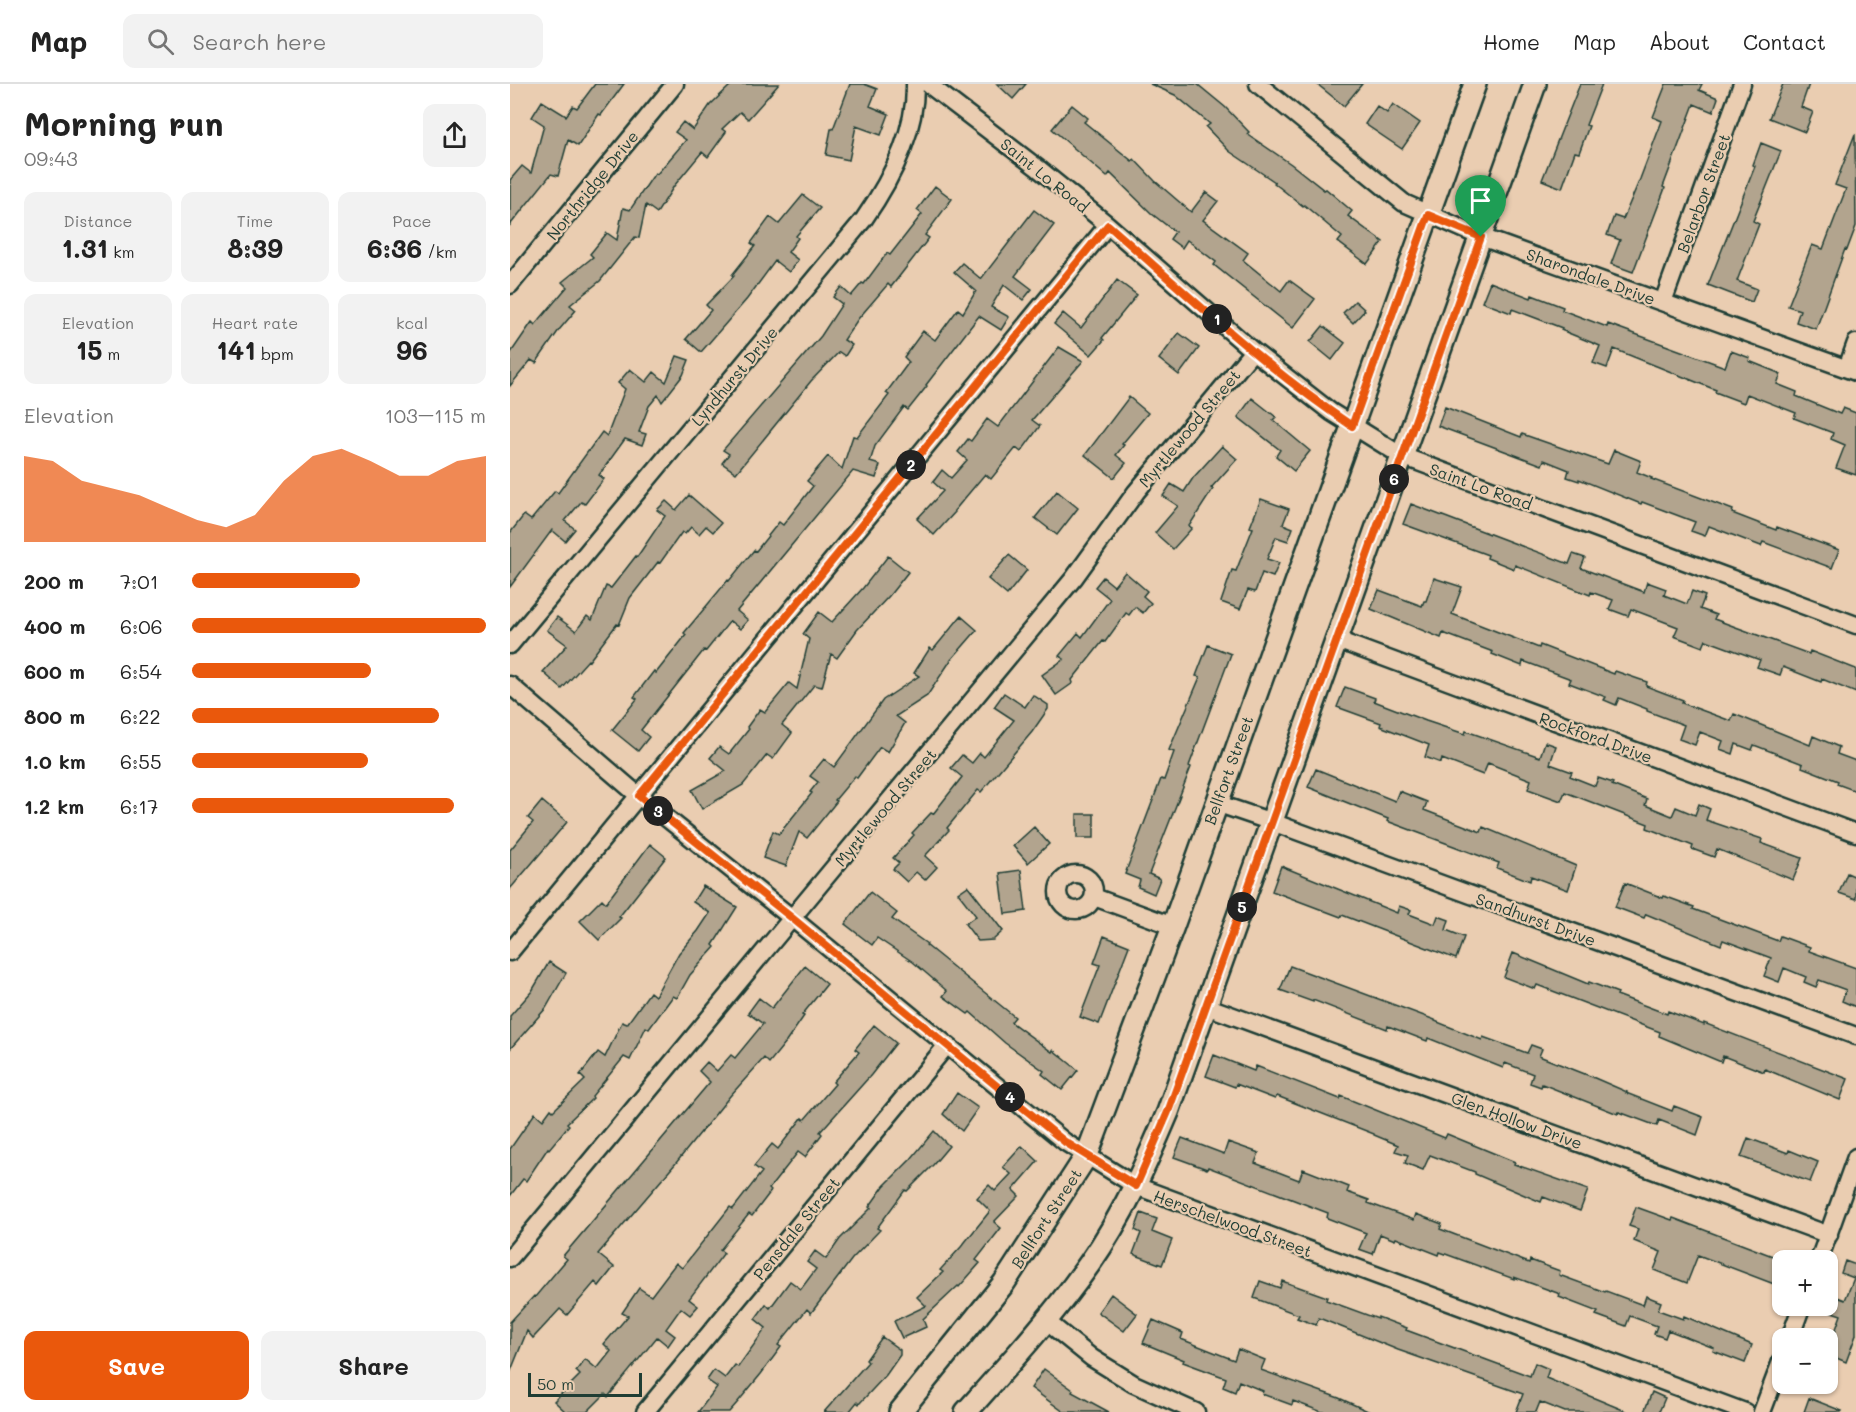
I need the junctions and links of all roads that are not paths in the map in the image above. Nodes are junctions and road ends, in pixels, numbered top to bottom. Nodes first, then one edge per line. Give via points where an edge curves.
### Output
1 (675, 84) edge
2 (915, 84) edge
3 (928, 84) edge
4 (1258, 84) edge
5 (1475, 84) edge
6 (1535, 84) edge
7 (1742, 84) edge
8 (1428, 215) junction
9 (1108, 225) junction
10 (1481, 237) junction
11 (510, 285) edge
12 (1663, 302) junction
13 (1856, 343) edge
14 (1253, 351) junction
15 (1851, 370) edge
16 (1352, 426) junction
17 (1402, 456) junction
18 (1856, 625) edge
19 (1337, 640) junction
20 (510, 645) edge
21 (510, 685) edge
22 (639, 796) junction
23 (1216, 803) junction
24 (1272, 822) junction
25 (1856, 833) edge
26 (1094, 897) dead end
27 (792, 918) junction
28 (1173, 926) junction
29 (510, 952) edge
30 (1206, 1006) junction
31 (1856, 1036) edge
32 (947, 1045) junction
33 (1087, 1155) junction
34 (1856, 1157) edge
35 (1136, 1186) junction
36 (1828, 1234) junction
37 (1822, 1250) edge
38 (510, 1258) edge
39 (1046, 1321) junction
40 (1772, 1386) edge
41 (645, 1412) edge
42 (900, 1412) edge
43 (966, 1412) edge
44 (1196, 1412) edge
45 (1745, 1412) edge
46 (1762, 1412) edge

1 - 11 street, Northridge Drive
2 - 20 street, Lyndhurst Drive via 904,146 885,189 864,219
3 - 9 street, Saint Lo Road
4 - 8 street, Sharondale Drive via 1404,203
5 - 8 main road, Bellfort Street
6 - 10 main road
7 - 12 street, Belarbor Street
8 - 10 street, Sharondale Drive
8 - 16 main road, Bellfort Street
9 - 14 street, Saint Lo Road
9 - 22 street
10 - 12 street, Sharondale Drive
10 - 17 main road
12 - 15 street, Sharondale Drive
13 - 15 street
14 - 16 street, Saint Lo Road
14 - 27 street, Myrtlewood Street via 1143,483 1074,578
16 - 17 street, Saint Lo Road
16 - 23 main road, Bellfort Street
17 - 18 street, Saint Lo Road
17 - 19 main road
19 - 24 main road
19 - 25 street, Rockford Drive
21 - 22 street, Herschelwood Street
22 - 27 street, Herschelwood Street
22 - 29 street
23 - 24 street, Sandhurst Drive
23 - 28 main road, Bellfort Street
24 - 30 main road
24 - 31 street, Sandhurst Drive
26 - 28 street
27 - 32 street, Herschelwood Street
27 - 38 street, Myrtlewood Street
28 - 33 main road, Bellfort Street
30 - 35 main road via 1168,1112
30 - 36 street, Glen Hollow Drive
32 - 33 street, Herschelwood Street via 1065,1142
32 - 41 street, Pensdale Street
33 - 35 street, Herschelwood Street
33 - 42 main road, Bellfort Street via 1004,1283
34 - 36 street
35 - 39 main road via 1091,1262
35 - 45 street, Herschelwood Street
36 - 37 street
39 - 43 main road
39 - 44 street via 1092,1359 1134,1384
40 - 46 street

